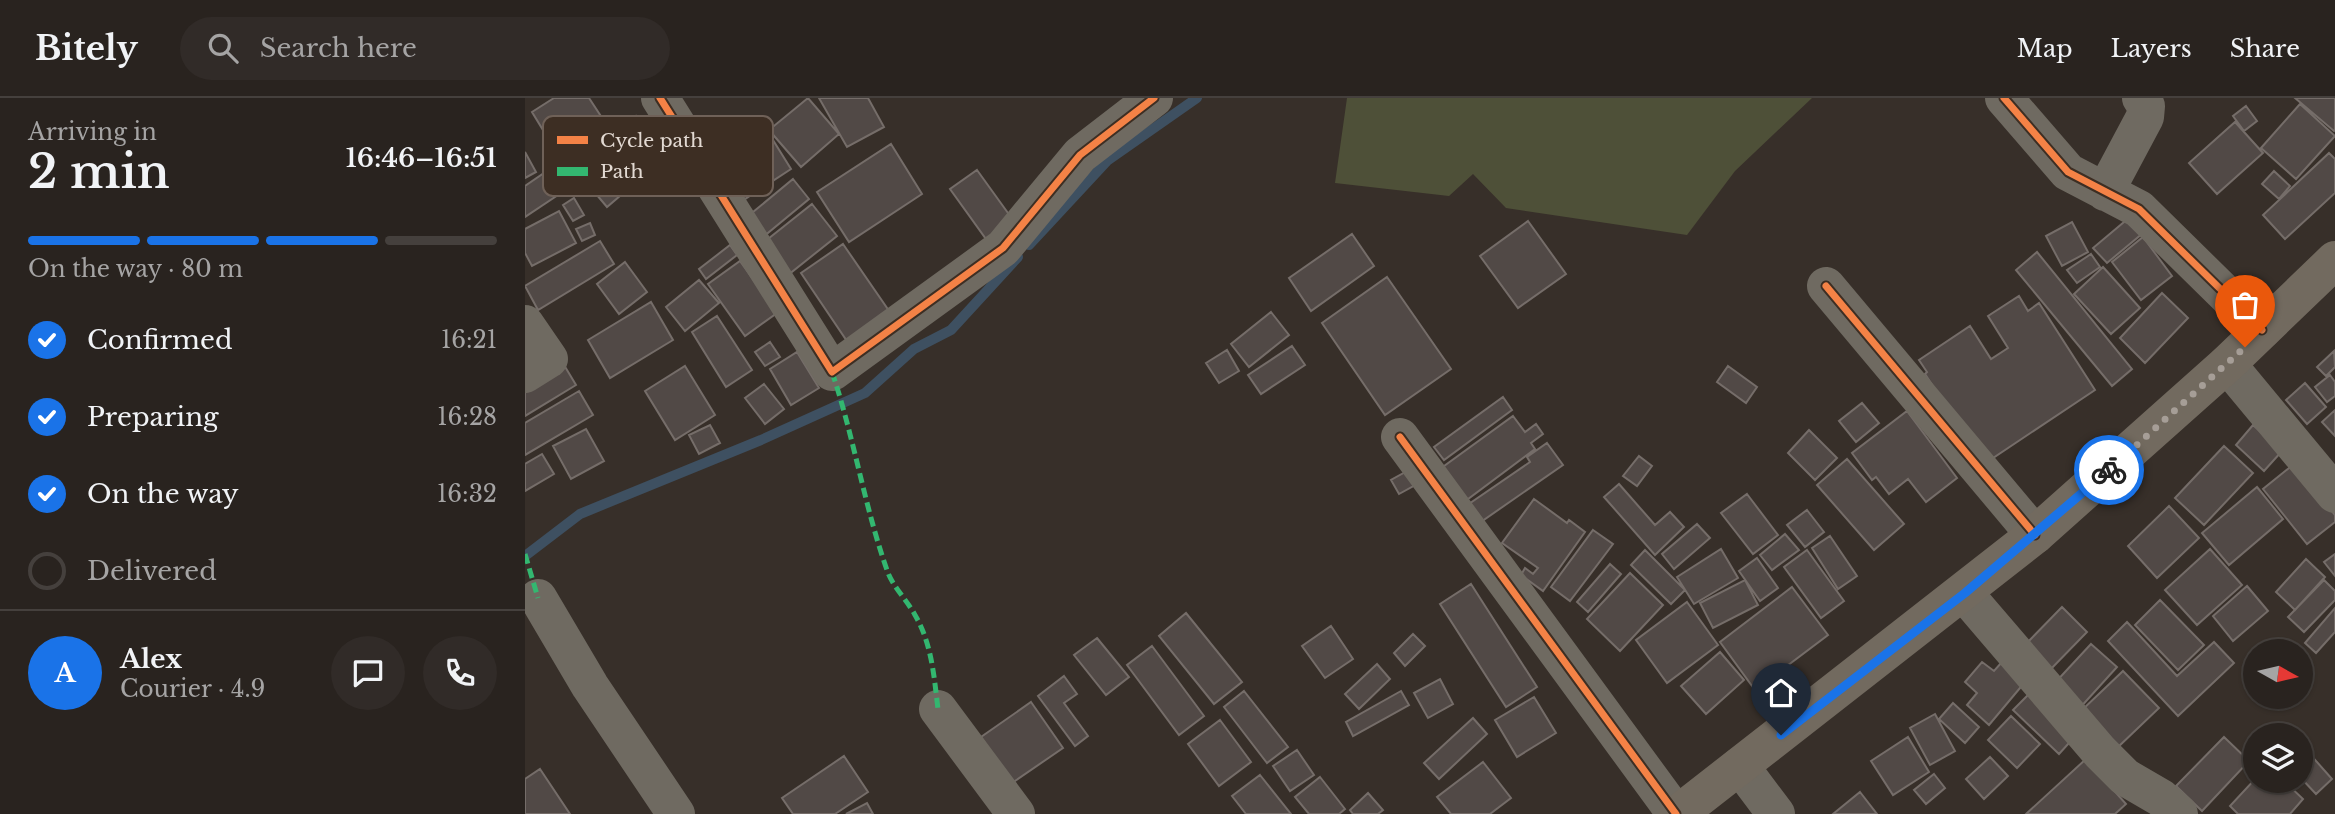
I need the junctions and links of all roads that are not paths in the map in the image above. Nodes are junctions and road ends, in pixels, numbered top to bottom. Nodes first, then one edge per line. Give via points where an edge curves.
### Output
1 (660, 98) edge
2 (1154, 98) edge
3 (2004, 98) edge
4 (2141, 98) edge
5 (671, 116) edge
6 (2105, 192) junction
7 (722, 196) edge
8 (2335, 260) edge
9 (1826, 286) dead end
10 (525, 324) edge
11 (2262, 330) junction
12 (2227, 364) junction
13 (525, 374) edge
14 (1400, 437) dead end
15 (2335, 494) edge
16 (2035, 535) junction
17 (1965, 593) junction
18 (538, 598) dead end
19 (937, 709) dead end
20 (1740, 766) junction
21 (676, 814) edge
22 (1016, 814) edge
23 (1677, 814) edge
24 (1776, 814) edge
25 (2179, 814) edge

1 - 5 street
2 - 7 street via 1080,155 1003,248 832,372
3 - 6 street via 2068,172
4 - 6 street via 2145,117
6 - 11 street via 2139,209
8 - 11 main road
9 - 16 street
10 - 13 street via 549,359
11 - 12 main road
12 - 15 street
12 - 16 main road
14 - 23 street
16 - 17 main road
17 - 20 main road
17 - 25 street via 2100,752 2125,777
18 - 21 street via 590,686
19 - 22 street
20 - 23 main road
20 - 24 street

